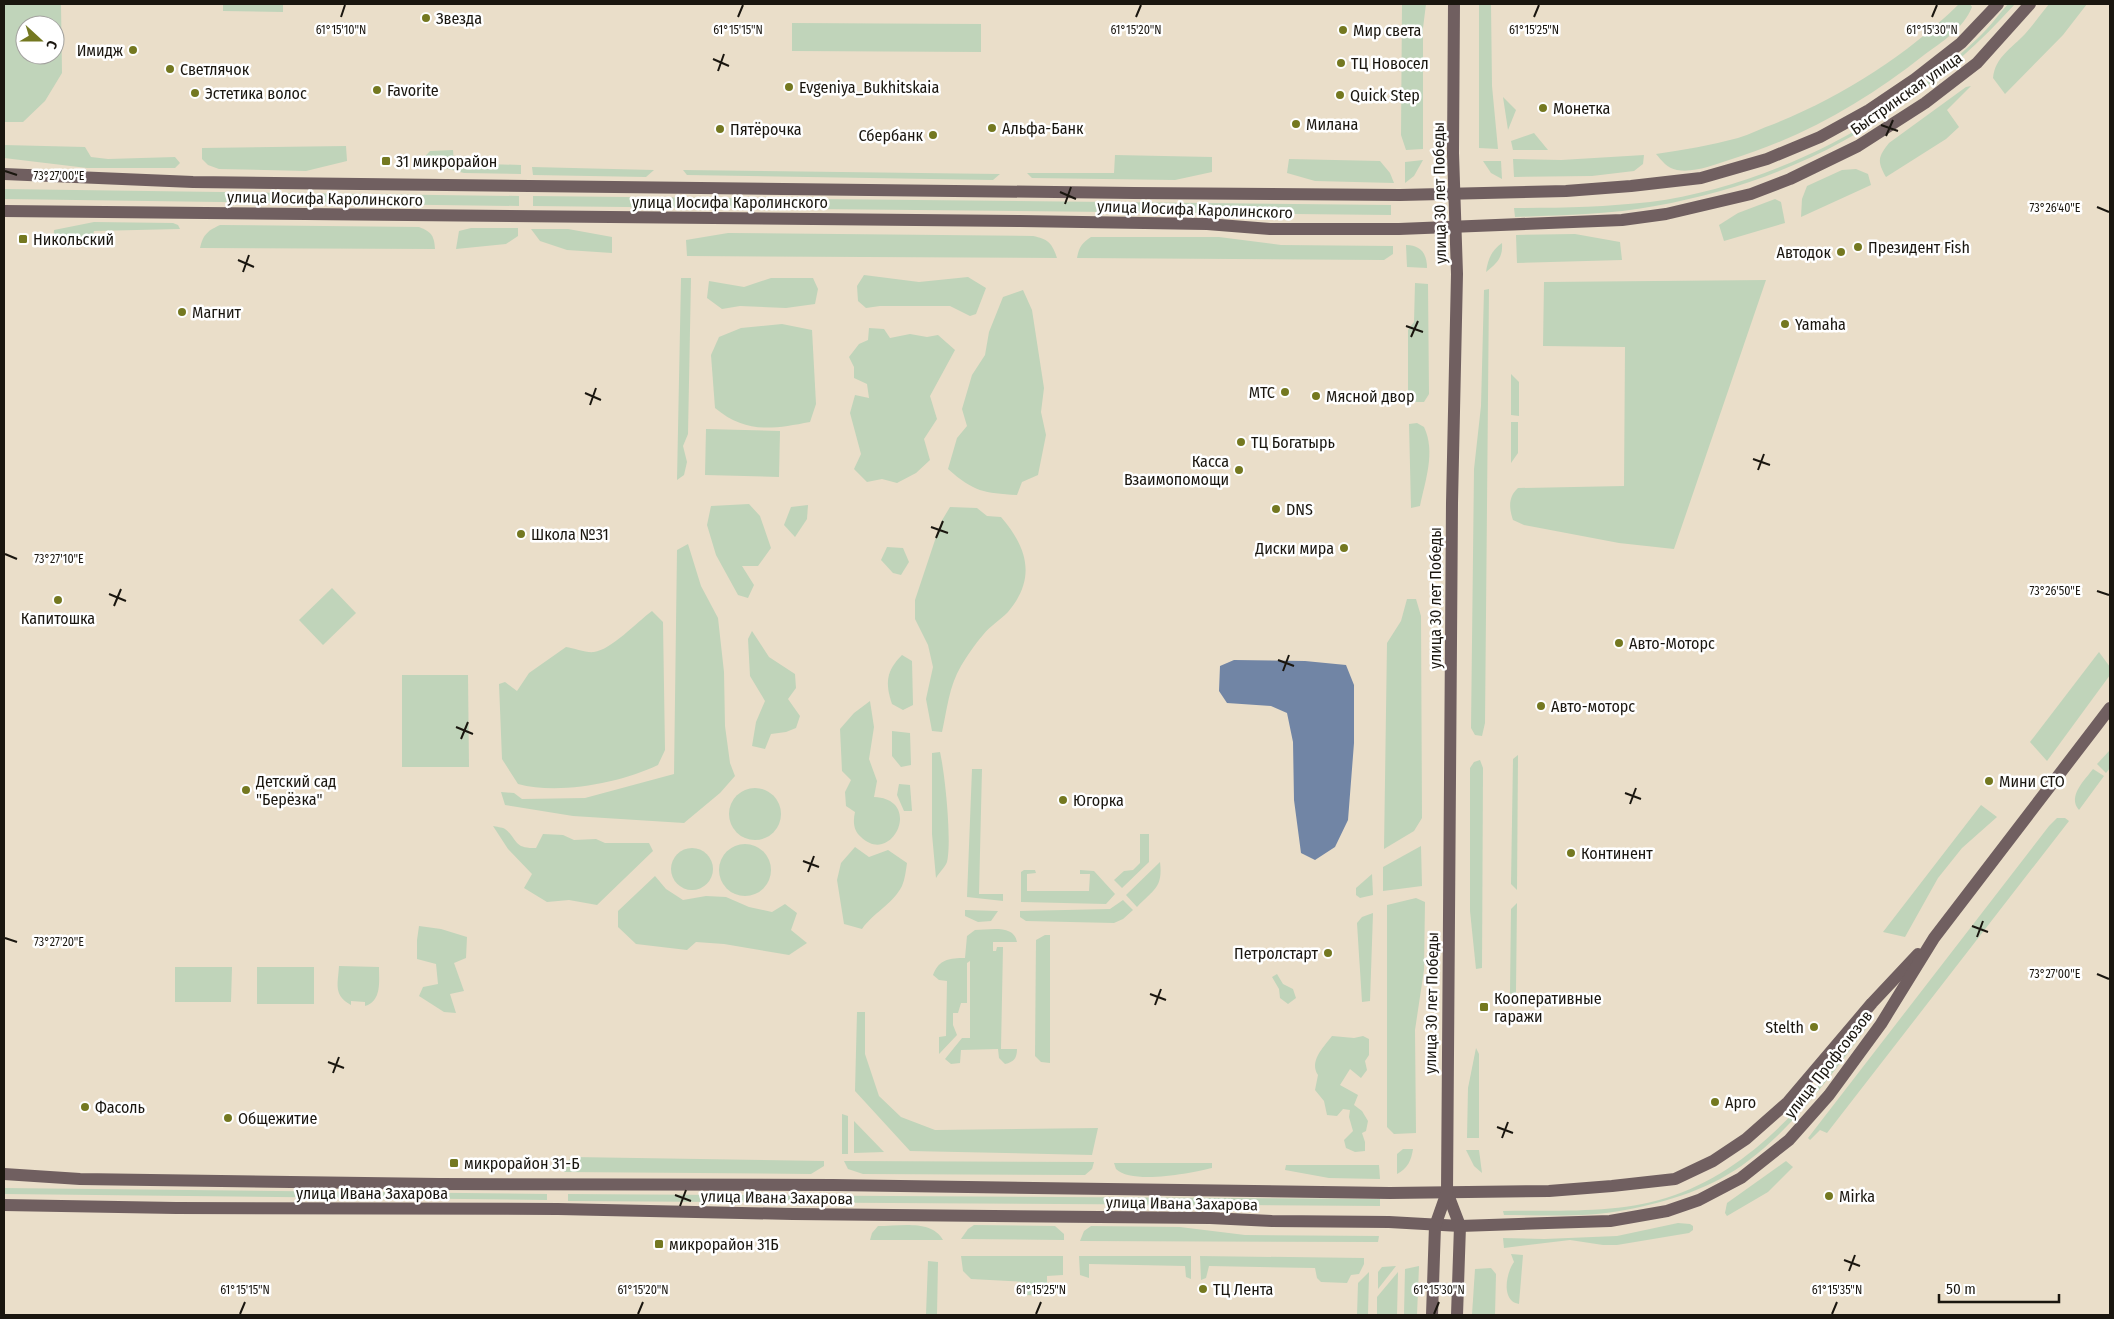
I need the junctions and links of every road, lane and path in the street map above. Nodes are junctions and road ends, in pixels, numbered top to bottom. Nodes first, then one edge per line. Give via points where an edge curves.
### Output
1 (1454, 4) edge
2 (1998, 4) edge
3 (2030, 4) edge
4 (4, 174) edge
5 (1455, 194) junction
6 (4, 210) edge
7 (1456, 227) junction
8 (2110, 708) edge
9 (1934, 938) junction
10 (4, 1174) edge
11 (1447, 1192) junction
12 (4, 1205) edge
13 (1435, 1226) junction
14 (1460, 1226) junction
15 (1432, 1315) edge
16 (1457, 1315) edge

1 - 5 main road, улица 30 лет Победы
2 - 5 main road, Быстринская улица via 1961,43 1869,110 1820,137 1766,159 1701,178 1663,183 1566,191
3 - 7 main road, Быстринская улица via 1977,63 1925,103 1858,146 1790,179 1751,194 1666,214 1622,220
4 - 5 main road, улица Иосифа Каролинского via 193,182
5 - 7 main road, улица 30 лет Победы
6 - 7 main road, улица Иосифа Каролинского via 1020,221 1206,224 1290,229
7 - 11 main road, улица 30 лет Победы
8 - 9 main road, улица Профсоюзов
9 - 11 main road, улица Профсоюзов via 1872,1003 1788,1102 1746,1139 1713,1161 1676,1179 1549,1191
9 - 14 main road, улица Профсоюзов via 1881,1024 1829,1095 1789,1140 1741,1178 1699,1200 1667,1211 1610,1221
10 - 11 main road, улица Ивана Захарова via 80,1179 439,1184
11 - 13 main road, улица 30 лет Победы
11 - 14 main road, улица 30 лет Победы
12 - 13 main road, улица Ивана Захарова via 1210,1218
13 - 14 main road, улица Ивана Захарова
13 - 15 main road, улица 30 лет Победы
14 - 16 main road, улица 30 лет Победы

